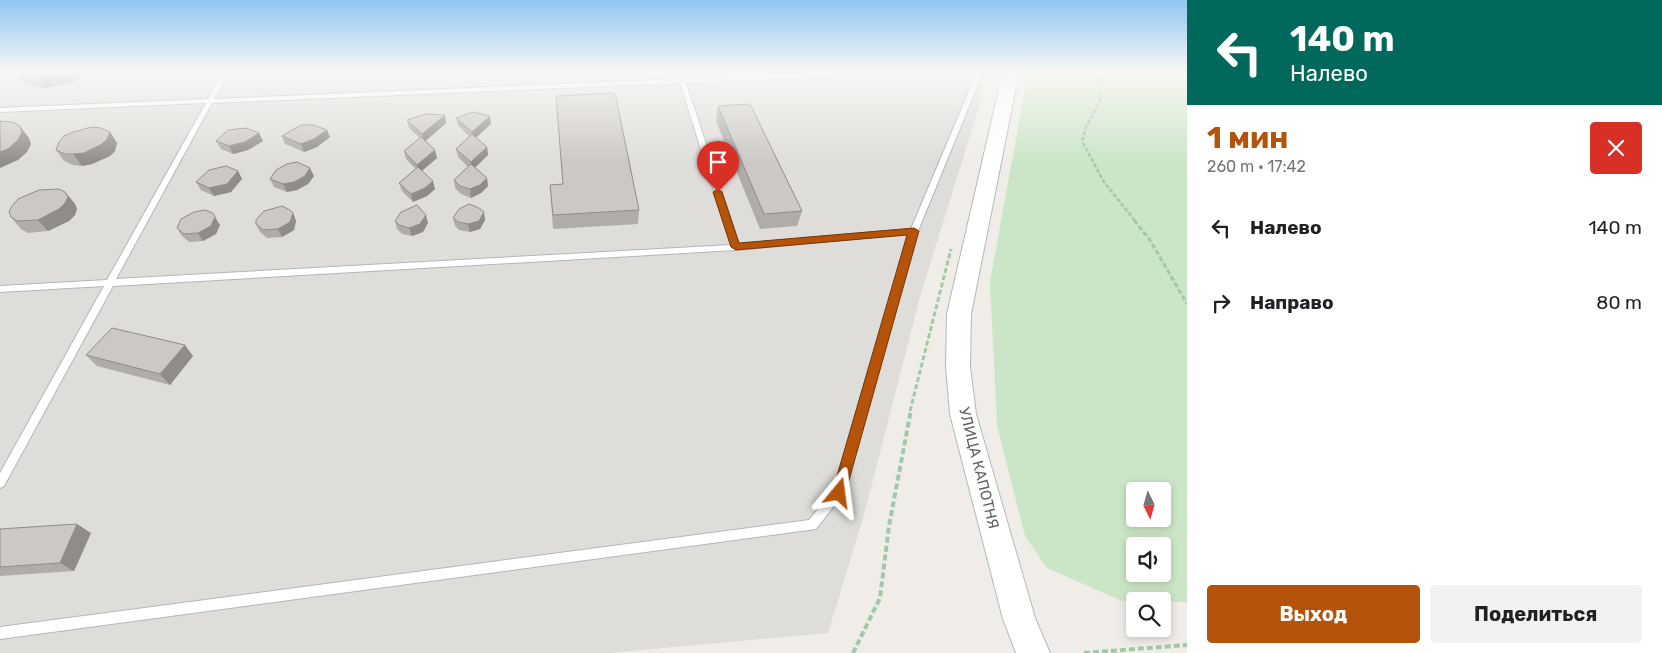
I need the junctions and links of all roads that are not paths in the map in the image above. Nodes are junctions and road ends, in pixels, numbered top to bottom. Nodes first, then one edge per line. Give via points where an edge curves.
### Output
1 (199, 102) edge
2 (211, 102) edge
3 (689, 102) edge
4 (967, 102) edge
5 (1005, 102) edge
6 (0, 110) edge
7 (914, 231) junction
8 (736, 247) junction
9 (109, 284) junction
10 (0, 289) edge
11 (0, 482) edge
12 (0, 633) edge
13 (1033, 653) edge

1 - 6 lane
2 - 9 lane
3 - 8 lane
4 - 7 lane
5 - 13 main road, УЛИЦА КАПОТНЯ via 960,314 958,367 964,414 1019,619
7 - 8 lane
7 - 12 lane via 839,493 812,526
8 - 9 lane
9 - 10 lane
9 - 11 lane

